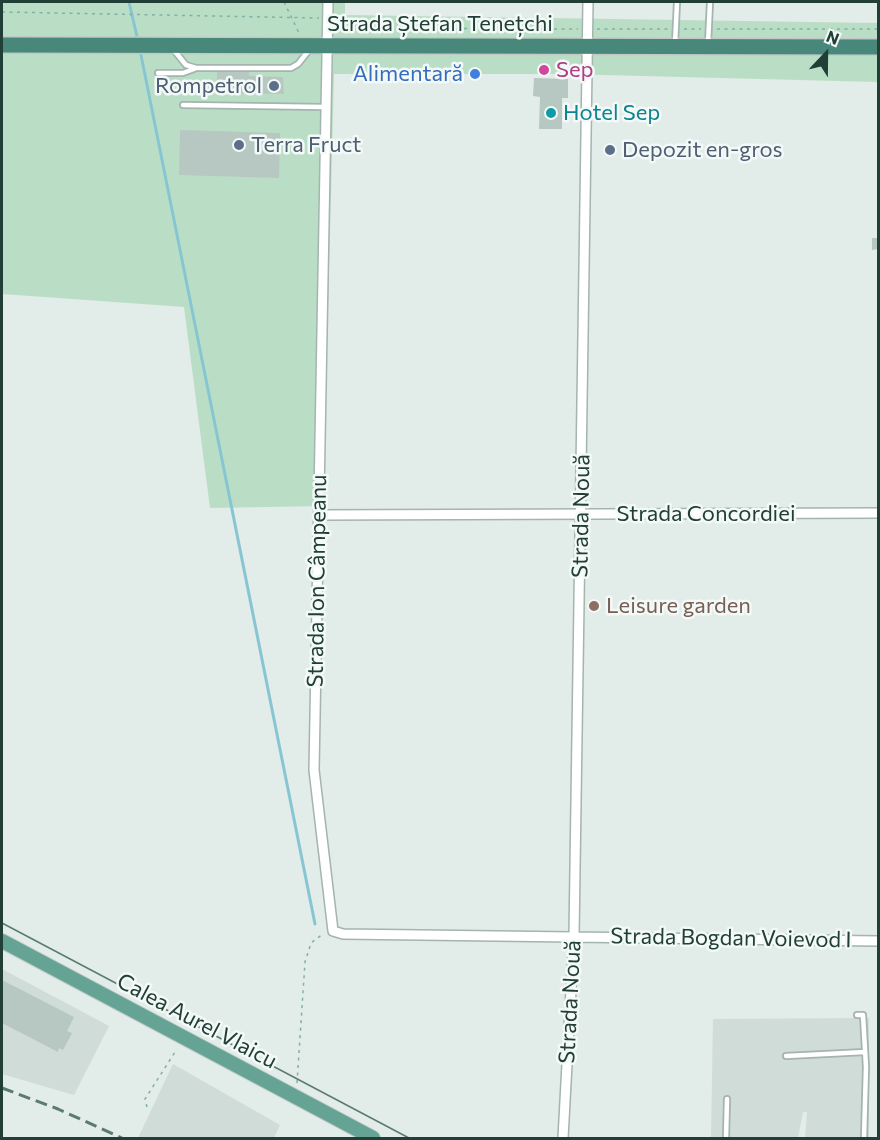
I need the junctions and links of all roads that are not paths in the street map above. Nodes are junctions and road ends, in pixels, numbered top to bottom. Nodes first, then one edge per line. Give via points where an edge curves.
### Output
1 (328, 2) edge
2 (588, 2) edge
3 (677, 2) edge
4 (710, 2) edge
5 (2, 45) edge
6 (171, 46) junction
7 (587, 46) junction
8 (675, 46) junction
9 (708, 46) junction
10 (314, 47) junction
11 (879, 47) edge
12 (196, 68) junction
13 (158, 73) dead end
14 (183, 105) dead end
15 (325, 107) junction
16 (879, 513) edge
17 (318, 515) junction
18 (581, 515) junction
19 (333, 931) joint
20 (574, 935) junction
21 (2, 941) edge
22 (879, 941) edge
23 (857, 1014) dead end
24 (865, 1052) junction
25 (786, 1056) dead end
26 (727, 1099) dead end
27 (373, 1138) edge
28 (563, 1138) edge
29 (726, 1138) edge
30 (864, 1138) edge

1 - 10 street, Strada Ion Câmpeanu via 327,18
2 - 7 street, Strada Nouă
3 - 8 lane
4 - 9 lane
5 - 6 highway, Strada Ștefan Tenețchi
6 - 10 highway, Strada Ștefan Tenețchi
6 - 12 lane via 182,62
7 - 8 highway, Strada Ștefan Tenețchi
7 - 10 highway, Strada Ștefan Tenețchi
7 - 18 street, Strada Nouă
8 - 9 highway, Strada Ștefan Tenețchi
9 - 11 highway, Strada Ștefan Tenețchi
10 - 12 lane via 291,68
10 - 15 street, Strada Ion Câmpeanu
12 - 13 lane via 183,73
14 - 15 lane
15 - 17 street, Strada Ion Câmpeanu
16 - 18 street, Strada Concordiei
17 - 18 street, Strada Concordiei
17 - 19 street, Strada Ion Câmpeanu via 314,784
18 - 20 street, Strada Nouă
19 - 20 street, Strada Bogdan Voievod I
20 - 22 street, Strada Bogdan Voievod I
20 - 28 street, Strada Nouă
21 - 27 main road, Calea Aurel Vlaicu
23 - 24 lane via 863,1015
24 - 25 lane
24 - 30 lane
26 - 29 lane

